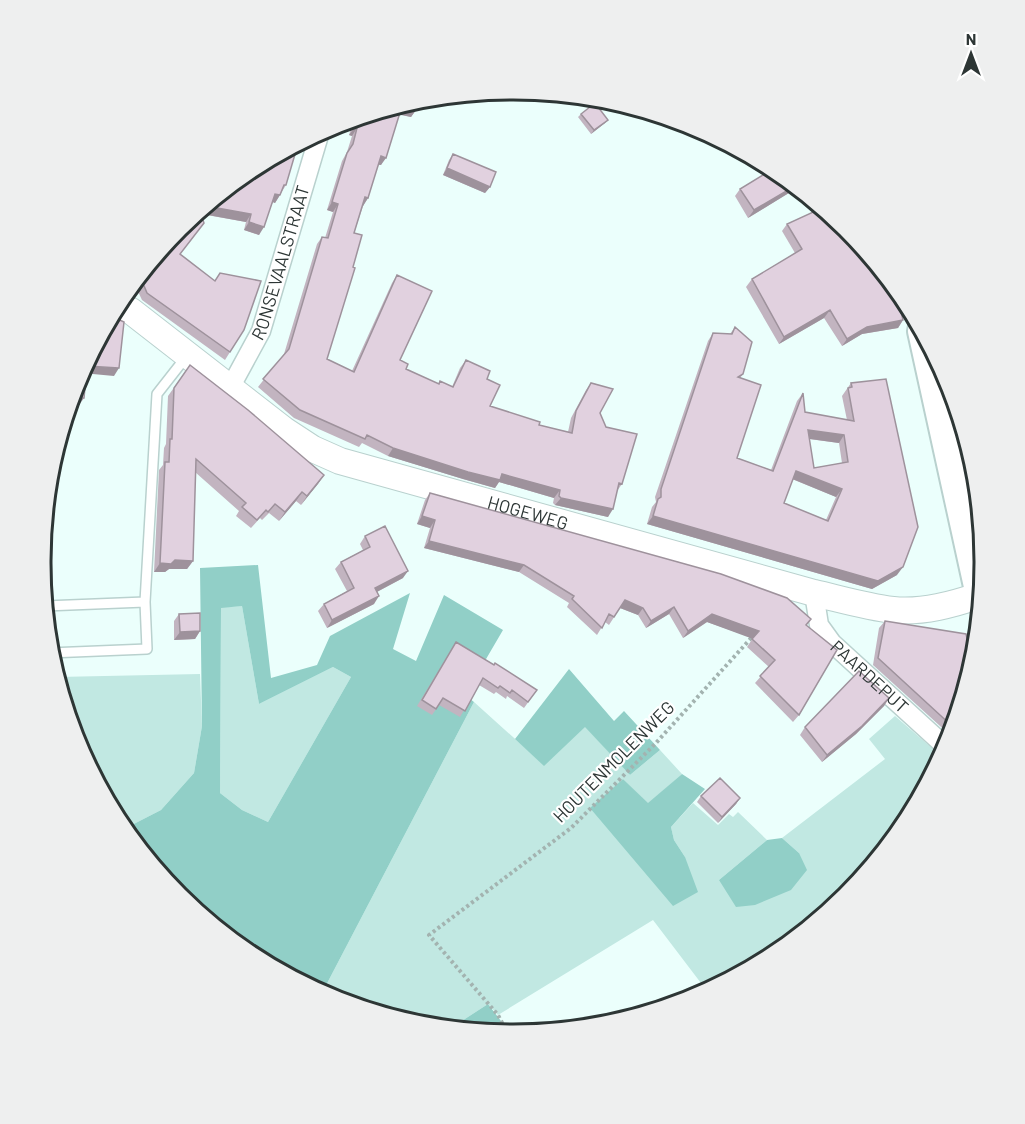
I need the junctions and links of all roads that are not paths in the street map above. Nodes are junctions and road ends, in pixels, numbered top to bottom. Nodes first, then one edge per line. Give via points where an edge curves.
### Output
1 (316, 144) edge
2 (127, 309) edge
3 (187, 356) junction
4 (930, 366) edge
5 (230, 388) junction
6 (974, 565) edge
7 (814, 593) junction
8 (972, 599) edge
9 (145, 602) junction
10 (53, 606) edge
11 (60, 653) edge
12 (938, 740) edge

1 - 5 street, RONSEVAALSTRAAT via 261,331
2 - 3 street, HOGEWEG
3 - 5 street, HOGEWEG
3 - 9 lane via 157,394
4 - 6 main road
5 - 7 street, HOGEWEG via 284,430 340,461
7 - 8 street, HOGEWEG via 894,610 942,607
7 - 12 street, PAARDEPUT via 819,625 832,643
9 - 10 lane
9 - 11 lane via 147,649

